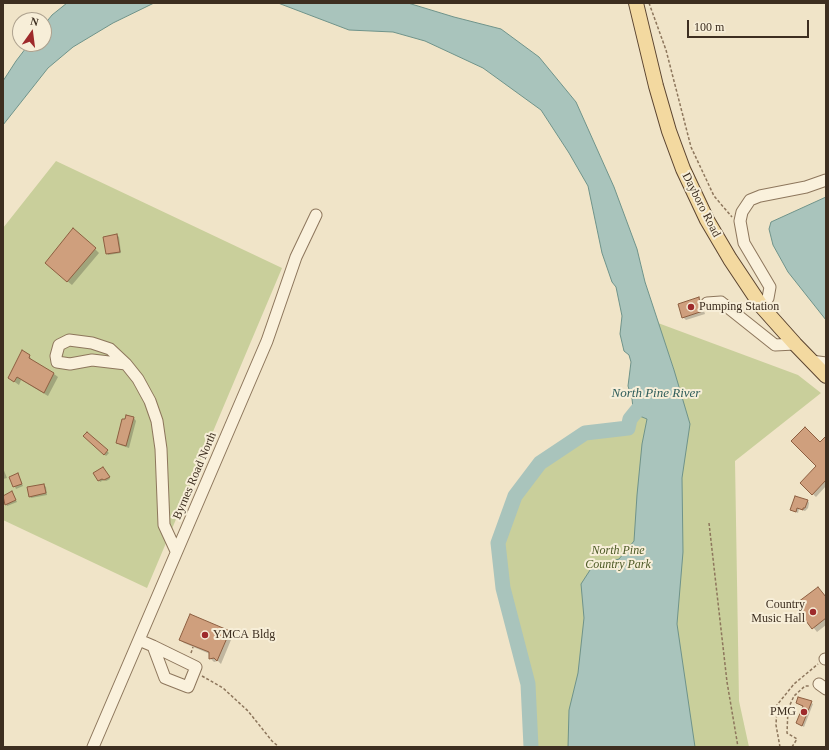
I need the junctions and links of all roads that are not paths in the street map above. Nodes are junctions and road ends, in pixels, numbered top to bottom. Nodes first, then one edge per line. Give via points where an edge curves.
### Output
1 (636, 3) edge
2 (826, 180) edge
3 (316, 215) dead end
4 (707, 303) dead end
5 (762, 307) junction
6 (795, 344) junction
7 (811, 361) junction
8 (826, 363) edge
9 (126, 364) junction
10 (826, 376) edge
11 (176, 551) junction
12 (139, 640) junction
13 (153, 646) junction
14 (94, 747) edge

1 - 5 main road, Dayboro Road via 662,108 683,170 707,220
2 - 5 street via 806,187 760,196 750,200 742,212 740,222 744,243 770,287 768,298
3 - 11 street, Byrnes Road North via 296,257 267,341
4 - 6 street via 721,302 774,345
5 - 6 main road, Dayboro Road
6 - 7 main road, Dayboro Road
7 - 8 street
7 - 10 main road, Dayboro Road
9 - 9 street via 110,349 70,340 59,345 56,356 57,362 70,364 92,360
9 - 11 street via 150,400 157,422 161,450 164,525
11 - 12 street, Byrnes Road North
12 - 13 street
12 - 14 street, Byrnes Road North
13 - 13 street via 196,667 188,687 164,678

